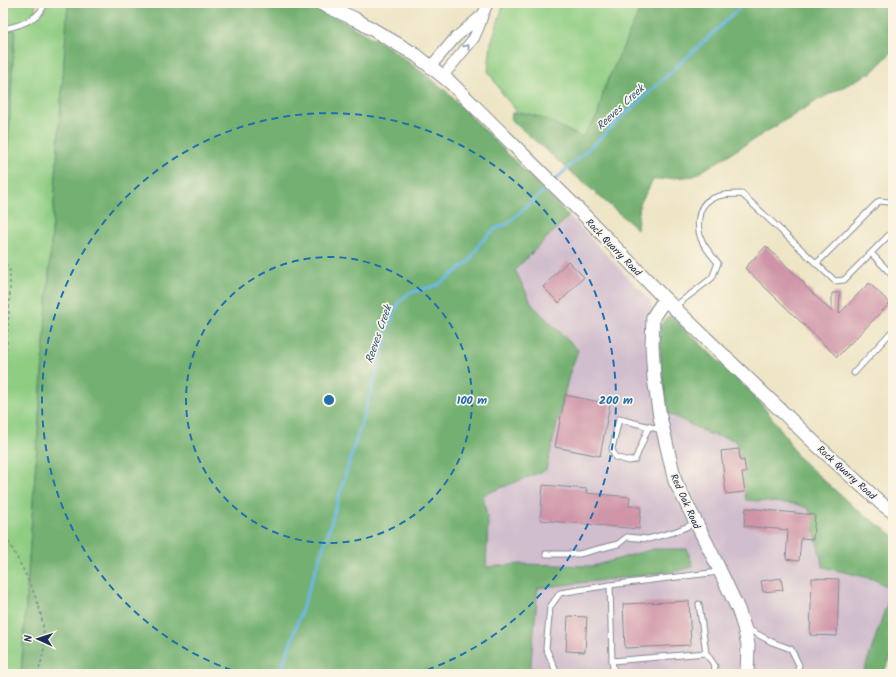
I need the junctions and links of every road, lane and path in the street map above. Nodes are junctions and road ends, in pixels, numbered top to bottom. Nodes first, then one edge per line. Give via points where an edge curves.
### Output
1 (46, 3) edge
2 (320, 3) edge
3 (488, 3) edge
4 (483, 14) junction
5 (3, 29) edge
6 (431, 66) junction
7 (443, 76) junction
8 (893, 205) edge
9 (893, 231) edge
10 (871, 253) junction
11 (3, 259) edge
12 (816, 264) junction
13 (893, 276) edge
14 (669, 303) junction
15 (893, 330) edge
16 (854, 373) dead end
17 (649, 426) junction
18 (663, 430) junction
19 (3, 441) edge
20 (893, 512) edge
21 (696, 523) junction
22 (3, 531) edge
23 (546, 554) dead end
24 (720, 572) junction
25 (610, 585) junction
26 (699, 604) dead end
27 (744, 627) junction
28 (706, 653) junction
29 (612, 661) junction
30 (38, 674) edge
31 (557, 674) edge
32 (614, 674) edge
33 (714, 674) edge
34 (747, 674) edge
35 (797, 674) edge

1 - 5 lane via 43,9 27,21
2 - 6 street, Rock Quarry Road via 355,19
3 - 4 street
4 - 6 street via 463,31
7 -> 4 street via 478,32
6 - 7 street, Rock Quarry Road
7 - 14 street, Rock Quarry Road
8 - 12 lane via 879,201
9 - 10 lane
10 - 12 lane via 844,280 834,281
10 - 13 lane
11 - 19 path via 10,270
12 - 14 lane via 742,194 724,194 710,199 702,210 698,225 703,242 718,264 712,278
14 - 18 street, Red Oak Road via 652,317 654,378
14 - 20 street, Rock Quarry Road via 819,447
15 - 16 lane
17 - 17 lane via 619,419 612,449 615,457 635,460
17 - 18 lane
18 - 21 street, Red Oak Road via 675,481
21 - 23 lane via 648,539 627,537 618,544 579,554
21 - 24 street, Red Oak Road
22 - 30 path via 38,602 44,628 44,646
24 - 25 lane
24 - 27 street, Red Oak Road
25 - 29 lane
25 - 31 lane via 560,593 550,607 546,648
26 - 28 lane
27 - 34 street, Red Oak Road via 748,645
27 - 35 lane via 791,649 799,665
28 - 29 lane
28 - 33 lane via 715,666
29 - 32 lane

